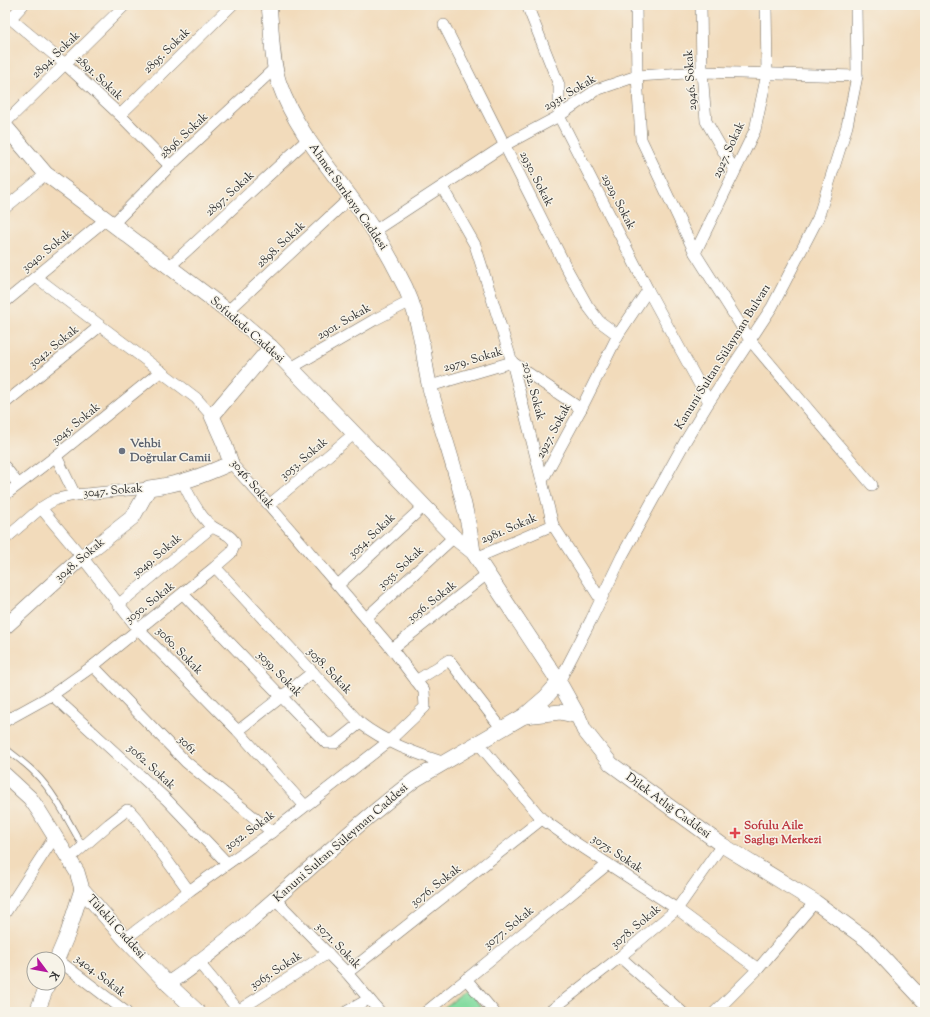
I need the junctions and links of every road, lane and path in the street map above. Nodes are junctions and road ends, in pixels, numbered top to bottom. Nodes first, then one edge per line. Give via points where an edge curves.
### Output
1 (24, 5) edge
2 (125, 5) edge
3 (232, 5) edge
4 (270, 5) edge
5 (527, 5) edge
6 (636, 5) edge
7 (701, 5) edge
8 (766, 5) edge
9 (856, 5) edge
10 (8, 16) edge
11 (444, 25) dead end
12 (65, 64) junction
13 (275, 68) junction
14 (702, 72) junction
15 (767, 74) junction
16 (637, 76) junction
17 (856, 76) junction
18 (120, 115) junction
19 (559, 116) junction
20 (5, 123) edge
21 (5, 126) edge
22 (308, 140) junction
23 (505, 145) junction
24 (170, 166) junction
25 (734, 170) junction
26 (46, 174) junction
27 (442, 187) junction
28 (351, 197) junction
29 (5, 208) edge
30 (109, 222) junction
31 (374, 231) junction
32 (695, 253) junction
33 (169, 267) junction
34 (36, 277) junction
35 (648, 290) junction
36 (411, 301) junction
37 (5, 302) edge
38 (228, 311) junction
39 (100, 326) junction
40 (618, 335) junction
41 (750, 340) junction
42 (271, 347) junction
43 (512, 362) junction
44 (290, 368) junction
45 (161, 371) junction
46 (430, 386) junction
47 (709, 402) junction
48 (5, 403) edge
49 (581, 409) junction
50 (212, 416) junction
51 (355, 433) junction
52 (56, 456) junction
53 (231, 463) junction
54 (5, 467) edge
55 (542, 481) junction
56 (183, 482) junction
57 (18, 484) junction
58 (872, 485) dead end
59 (149, 488) junction
60 (5, 495) edge
61 (75, 495) junction
62 (269, 505) junction
63 (424, 506) junction
64 (41, 508) junction
65 (553, 524) junction
66 (212, 527) junction
67 (454, 537) junction
68 (5, 539) edge
69 (475, 555) junction
70 (82, 557) junction
71 (215, 567) junction
72 (487, 574) junction
73 (338, 585) junction
74 (183, 594) junction
75 (601, 600) junction
76 (118, 604) junction
77 (366, 618) junction
78 (5, 627) edge
79 (138, 628) junction
80 (392, 649) junction
81 (93, 666) junction
82 (313, 672) junction
83 (416, 681) junction
84 (559, 682) junction
85 (52, 695) junction
86 (283, 697) junction
87 (524, 716) junction
88 (578, 716) junction
89 (5, 721) edge
90 (360, 723) junction
91 (502, 730) junction
92 (238, 731) junction
93 (388, 742) junction
94 (478, 743) junction
95 (5, 748) edge
96 (445, 763) junction
97 (7, 781) edge
98 (305, 806) junction
99 (542, 819) junction
100 (272, 832) junction
101 (55, 836) junction
102 (722, 845) junction
103 (83, 847) junction
104 (69, 859) junction
105 (227, 864) junction
106 (608, 864) junction
107 (82, 889) junction
108 (189, 891) junction
109 (275, 899) junction
110 (815, 902) junction
111 (677, 910) junction
112 (5, 913) edge
113 (125, 939) junction
114 (61, 951) edge
115 (328, 953) junction
116 (620, 957) junction
117 (199, 962) junction
118 (66, 965) edge
119 (758, 969) junction
120 (347, 973) junction
121 (466, 979) junction
122 (168, 984) junction
123 (45, 991) edge
124 (369, 999) junction
125 (925, 1002) edge
126 (240, 1011) edge
127 (37, 1012) edge
128 (126, 1012) edge
129 (198, 1012) edge
130 (346, 1012) edge
131 (380, 1012) edge
132 (426, 1012) edge
133 (494, 1012) edge
134 (550, 1012) edge
135 (682, 1012) edge
136 (715, 1012) edge

1 - 10 street
2 - 12 street, 2894. Sokak
3 - 18 street, 2895. Sokak
4 - 13 main road, Ahmet Sarıkaya Caddesi
5 - 19 street, 2929. Sokak via 559,85
6 - 16 street
7 - 14 street, 2946. Sokak
8 - 15 street, 2927. Sokak
9 - 17 street, Kanuni Sultan Sülayman Bulvarı
10 - 12 street, 2891. Sokak
11 - 23 street, 2930. Sokak
12 - 18 street, 2891. Sokak
12 - 20 street, 2894. Sokak
13 - 22 main road, Ahmet Sarıkaya Caddesi via 291,111
13 - 24 street, 2896. Sokak
14 - 15 street, 2931. Sokak
14 - 16 street, 2931. Sokak
14 - 25 street, 2946. Sokak via 706,121
15 - 17 street, 2931. Sokak
15 - 25 street, 2927. Sokak via 755,130
16 - 19 street, 2931. Sokak via 596,90
16 - 32 street via 641,139
17 - 41 street, Kanuni Sultan Sülayman Bulvarı via 847,126 818,218 772,307
18 - 24 street, 2891. Sokak
19 - 23 street, 2931. Sokak
19 - 35 street, 2929. Sokak
21 - 26 main road, Sofudede Caddesi
22 - 28 main road, Ahmet Sarıkaya Caddesi
22 - 33 street, 2897. Sokak
23 - 27 street, 2931. Sokak
23 - 40 street, 2930. Sokak via 587,305 599,321
24 - 30 street, 2896. Sokak
25 - 32 street, 2927. Sokak
26 - 29 street
26 - 30 main road, Sofudede Caddesi
27 - 31 street, 2931. Sokak
27 - 43 street, 2032. Sokak via 475,245
28 - 31 main road, Ahmet Sarıkaya Caddesi
28 - 38 street, 2898. Sokak
30 - 33 main road, Sofudede Caddesi
30 - 34 street, 3040. Sokak
31 - 36 main road, Ahmet Sarıkaya Caddesi
32 - 41 street
33 - 38 main road, Sofudede Caddesi
34 - 37 street, 3040. Sokak
34 - 39 street, 3046. Sokak
35 - 40 street, 2927. Sokak
35 - 47 street, 2929. Sokak
36 - 44 street, 2901. Sokak
36 - 46 main road, Ahmet Sarıkaya Caddesi
38 - 42 main road, Sofudede Caddesi
39 - 45 street, 3046. Sokak
39 - 48 street, 3042. Sokak
40 - 49 street, 2927. Sokak
41 - 47 street, Kanuni Sultan Sülayman Bulvarı
41 - 58 street
42 - 44 main road, Sofudede Caddesi
42 - 50 main road
43 - 46 street, 2979. Sokak
43 - 49 street, 2979. Sokak
43 - 55 street, 2032. Sokak
44 - 51 main road, Sofudede Caddesi
45 - 50 street, 3046. Sokak via 196,398
45 - 52 street, 3045. Sokak
46 - 69 main road, Ahmet Sarıkaya Caddesi
47 - 75 street, Kanuni Sultan Sülayman Bulvarı via 622,556
49 - 55 street, 2927. Sokak
50 - 53 main road, 3046. Sokak
51 - 62 street, 3053. Sokak
51 - 63 main road, Sofudede Caddesi
52 - 57 street, 3045. Sokak
52 - 61 street
53 - 56 main road, 3047. Sokak
53 - 62 street, 3046. Sokak
54 - 57 street
55 - 65 street, 2032. Sokak
56 - 59 main road, 3047. Sokak
56 - 66 street, 3050. Sokak
57 - 60 street, 3045. Sokak
59 - 61 street, 3047. Sokak
59 - 70 main road, 3048. Sokak via 133,517
61 - 64 street, 3047. Sokak via 57,499
62 - 73 street, 3046. Sokak
63 - 67 main road, Sofudede Caddesi
63 - 73 street, 3054. Sokak
64 - 68 street, 3047. Sokak
64 - 70 street, 3060. Sokak
65 - 69 street, 2981. Sokak
65 - 75 street, 2032. Sokak
66 - 71 street, 3050. Sokak via 225,533 235,544 231,553
66 - 76 street, 3049. Sokak
67 - 69 main road, Sofudede Caddesi
67 - 77 street, 3055. Sokak
69 - 72 main road, Dilek Atlığ Caddesi
70 - 76 street, 3060. Sokak
70 - 78 main road, 3048. Sokak
71 - 74 street, 3050. Sokak
71 - 82 street, 3058. Sokak
72 - 80 street, 3056. Sokak
72 - 84 main road, Dilek Atlığ Caddesi
73 - 77 street, 3046. Sokak
74 - 79 street, 3050. Sokak
74 - 86 street, 3059. Sokak
75 - 84 street, Kanuni Sultan Sülayman Bulvarı
76 - 79 street, 3060. Sokak
77 - 80 street, 3046. Sokak
79 - 81 street, 3050. Sokak
79 - 92 street, 3060. Sokak
80 - 83 street, 3046. Sokak
81 - 85 street, 3050. Sokak
81 - 100 street, 3061 via 186,762
82 - 86 street
82 - 90 street, 3058. Sokak
83 - 91 street via 449,660
83 - 93 street, 3046. Sokak via 424,691 425,707
84 - 87 main road, Kanuni Sultan Süleyman Caddesi
84 - 88 main road, Dilek Atlığ Caddesi
85 - 89 street, 3050. Sokak
85 - 105 street, 3062. Sokak via 167,800
86 - 90 street, 3059. Sokak via 326,743 335,743
86 - 92 street
87 - 88 main road via 560,712
87 - 91 main road, Kanuni Sultan Süleyman Caddesi
88 - 102 main road, Dilek Atlığ Caddesi via 584,730 611,764
90 - 93 street, 3058. Sokak
91 - 94 main road, Kanuni Sultan Süleyman Caddesi
92 - 98 street, 3060. Sokak
93 - 96 street, 3058. Sokak
93 - 98 street, 3052. Sokak
94 - 96 main road, Kanuni Sultan Süleyman Caddesi
94 - 99 street, 3075. Sokak
95 - 103 lane via 42,780
96 - 109 main road, Kanuni Sultan Süleyman Caddesi via 399,791
97 - 101 main road, Tülekli Caddesi via 30,798
98 - 100 street, 3052. Sokak
99 - 106 street, 3075. Sokak
99 - 120 street, 3076. Sokak
100 - 105 street, 3052. Sokak
101 - 104 main road, Tülekli Caddesi
101 - 112 street
102 - 110 main road, Dilek Atlığ Caddesi
102 - 111 street, 3078. Sokak
103 - 104 street
103 - 108 street via 127,810 149,834
104 - 107 main road, Tülekli Caddesi via 77,872
105 - 108 street, 3052. Sokak
106 - 111 street, 3075. Sokak
106 - 121 street, 3077. Sokak
107 - 113 main road, Tülekli Caddesi
107 - 114 main road
108 - 113 street, 3052. Sokak
109 - 115 street, 3071. Sokak
109 - 117 main road, Kanuni Sultan Süleyman Caddesi
110 - 119 street
110 - 125 main road, Dilek Atlığ Caddesi via 866,940
111 - 116 street, 3078. Sokak
111 - 119 street, 3075. Sokak
113 - 122 main road, Tülekli Caddesi
115 - 120 street, 3071. Sokak
115 - 126 street, 3065. Sokak
116 - 134 street, 3078. Sokak
116 - 135 street
117 - 122 main road, Kanuni Sultan Süleyman Caddesi
117 - 126 street
118 - 128 street, 3404. Sokak
119 - 136 street
120 - 124 street, 3071. Sokak
121 - 132 street, 3077. Sokak
121 - 133 street
122 - 129 main road, Tülekli Caddesi
123 - 127 main road
124 - 130 street
124 - 131 street, 3071. Sokak

